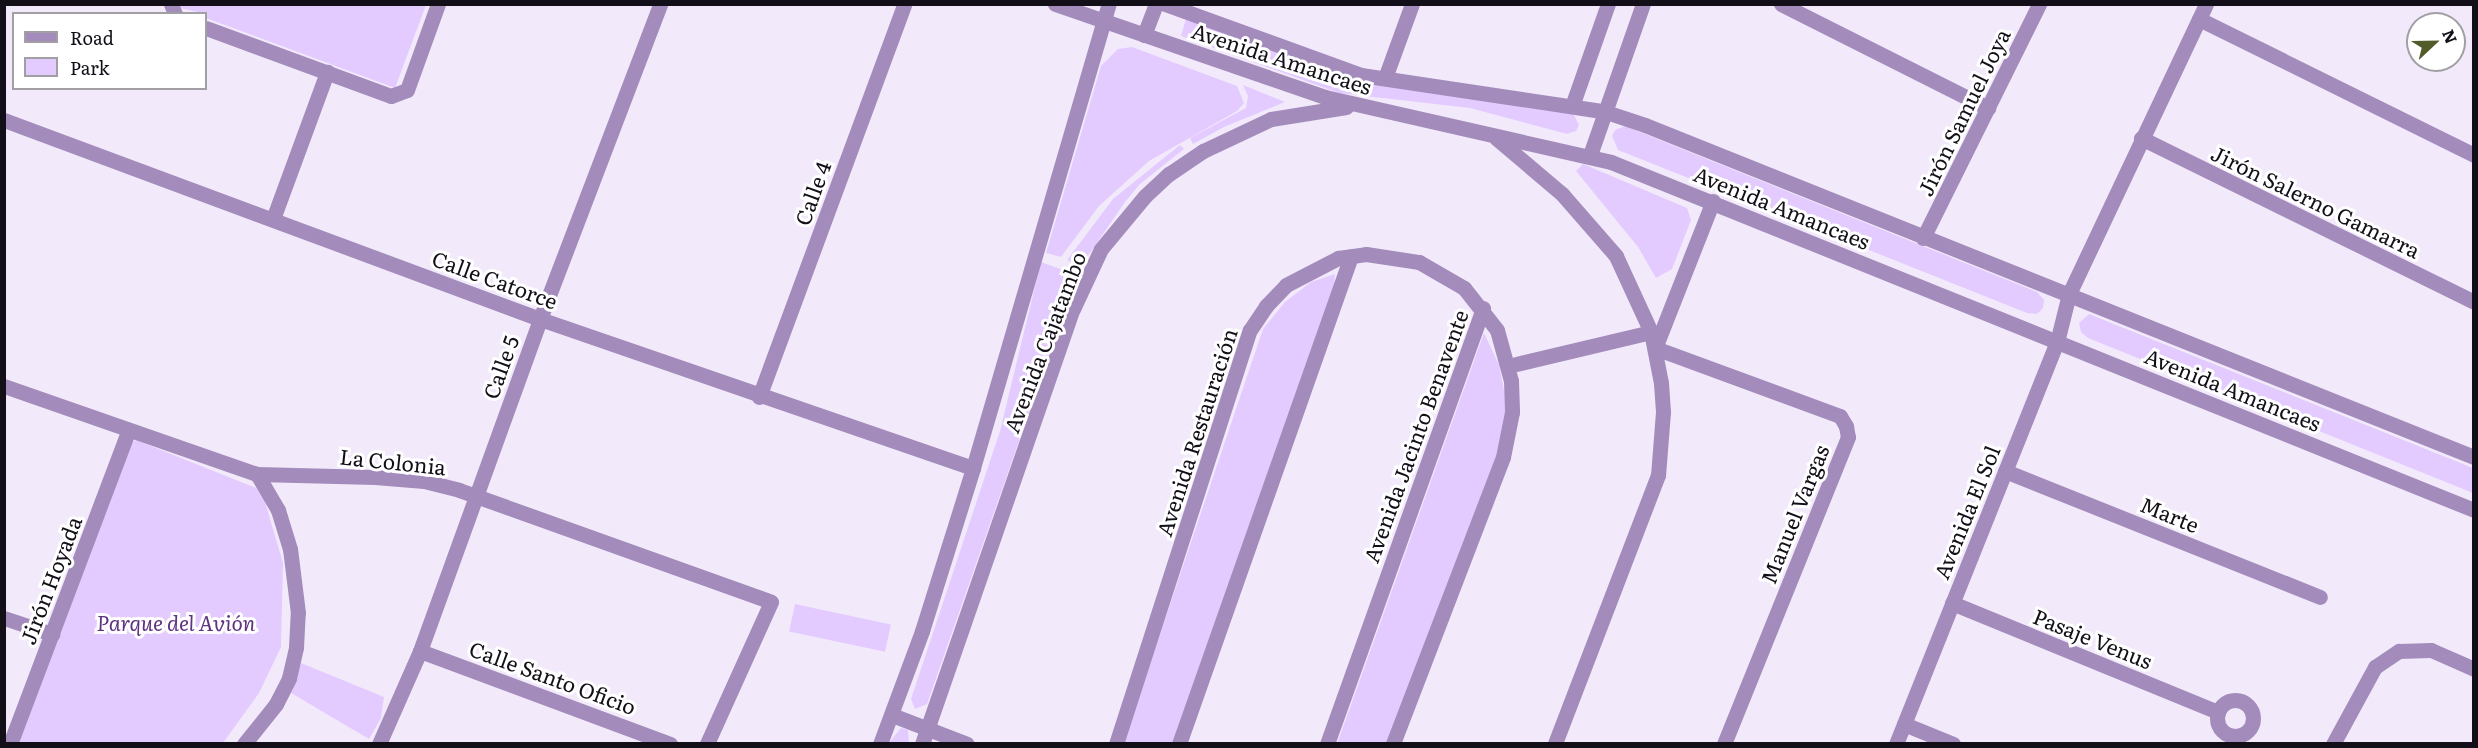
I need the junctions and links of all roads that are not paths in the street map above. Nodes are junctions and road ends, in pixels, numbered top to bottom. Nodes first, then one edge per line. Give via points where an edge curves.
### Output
1 (438, 4) edge
2 (660, 4) edge
3 (904, 4) edge
4 (1055, 4) edge
5 (1109, 4) edge
6 (1156, 4) edge
7 (1165, 4) edge
8 (1412, 4) edge
9 (1608, 4) edge
10 (1643, 4) edge
11 (1781, 4) edge
12 (2039, 4) edge
13 (2206, 4) edge
14 (2199, 19) junction
15 (1103, 22) junction
16 (207, 28) edge
17 (1144, 34) junction
18 (327, 72) junction
19 (1385, 78) junction
20 (1572, 106) junction
21 (1364, 107) junction
22 (1988, 108) junction
23 (1603, 111) junction
24 (4, 120) edge
25 (1496, 138) junction
26 (2141, 138) junction
27 (1590, 155) junction
28 (2474, 155) edge
29 (1713, 201) junction
30 (273, 219) junction
31 (1923, 238) junction
32 (1351, 256) junction
33 (2069, 294) junction
34 (2474, 302) edge
35 (1483, 308) junction
36 (540, 319) junction
37 (1651, 332) junction
38 (2056, 342) junction
39 (1655, 348) junction
40 (1508, 366) junction
41 (4, 386) edge
42 (759, 397) junction
43 (128, 431) junction
44 (2474, 457) edge
45 (973, 468) junction
46 (2005, 471) junction
47 (257, 474) junction
48 (476, 498) junction
49 (2474, 510) edge
50 (2320, 597) dead end
51 (1952, 603) junction
52 (4, 618) edge
53 (52, 634) junction
54 (420, 651) junction
55 (2474, 669) edge
56 (2218, 712) dead end
57 (892, 715) junction
58 (1904, 724) junction
59 (929, 728) junction
60 (10, 744) edge
61 (244, 744) edge
62 (379, 744) edge
63 (670, 744) edge
64 (707, 744) edge
65 (880, 744) edge
66 (922, 744) edge
67 (967, 744) edge
68 (1116, 744) edge
69 (1179, 744) edge
70 (1327, 744) edge
71 (1393, 744) edge
72 (1555, 744) edge
73 (1724, 744) edge
74 (1896, 744) edge
75 (1953, 744) edge
76 (2333, 744) edge

1 - 18 street via 407,90 391,96
2 - 36 street, Calle 5
3 - 42 street, Calle 4
4 - 15 street, Avenida Amancaes
5 - 15 street, Avenida Cajatambo
6 - 17 street
7 - 19 street, Avenida Amancaes via 1361,75
8 - 19 street
9 - 20 street
10 - 23 street
11 - 22 street
12 - 22 street, Jirón Samuel Joya
13 - 14 street, Avenida El Sol
14 - 26 street, Avenida El Sol
14 - 28 street
15 - 17 street, Avenida Amancaes
15 - 45 street, Avenida Cajatambo
16 - 18 street
17 - 21 street, Avenida Amancaes via 1283,85
18 - 30 street
19 - 20 street, Avenida Amancaes
20 - 23 street, Avenida Amancaes
21 - 25 street, Avenida Amancaes
21 - 59 street, Avenida Cajatambo via 1303,111 1234,134 1169,174 1121,221 1101,249 1073,309
22 - 31 street, Jirón Samuel Joya
23 - 27 street
23 - 31 street, Avenida Amancaes
24 - 30 street, Calle Catorce
25 - 27 street, Avenida Amancaes
25 - 37 street via 1562,194 1599,233 1631,284
26 - 33 street, Avenida El Sol
26 - 34 street, Jirón Salerno Gamarra
27 - 29 street, Avenida Amancaes
29 - 38 street, Avenida Amancaes
29 - 39 street
30 - 36 street, Calle Catorce
31 - 33 street, Avenida Amancaes
32 - 35 street, Avenida Restauración via 1393,255 1419,262 1457,283
32 - 68 street, Avenida Restauración via 1311,269 1286,285 1250,330
32 - 69 street
33 - 38 street, Avenida El Sol
33 - 44 street, Avenida Amancaes
35 - 40 street, Avenida Jacinto Benavente via 1497,330
35 - 70 street, Avenida Jacinto Benavente
36 - 42 street, Calle Catorce
36 - 48 street, Calle 5
37 - 39 street
37 - 40 street
38 - 46 street, Avenida El Sol
38 - 49 street, Avenida Amancaes
39 - 72 street via 1663,412 1658,475
39 - 73 street, Manuel Vargas via 1840,416 1848,437
40 - 71 street, Avenida Jacinto Benavente via 1512,412 1503,457
41 - 43 street, La Colonia
42 - 45 street, Calle Catorce
43 - 47 street, La Colonia
43 - 53 street, Jirón Hoyada
45 - 57 street, Avenida Cajatambo
46 - 50 street, Marte
46 - 51 street, Avenida El Sol
47 - 48 street, La Colonia via 424,481
47 - 61 street via 278,510 290,549 297,624 289,678 276,704
48 - 54 street, Calle 5
48 - 64 street, La Colonia via 771,602
51 - 56 street, Pasaje Venus
51 - 58 street, Avenida El Sol
52 - 53 street
53 - 60 street, Jirón Hoyada
54 - 62 street, Calle 5
54 - 63 street, Calle Santo Oficio
55 - 76 street via 2431,650 2400,651 2375,667
57 - 59 street
57 - 65 street, Avenida Cajatambo
58 - 74 street, Avenida El Sol
58 - 75 street
59 - 66 street, Avenida Cajatambo
59 - 67 street

